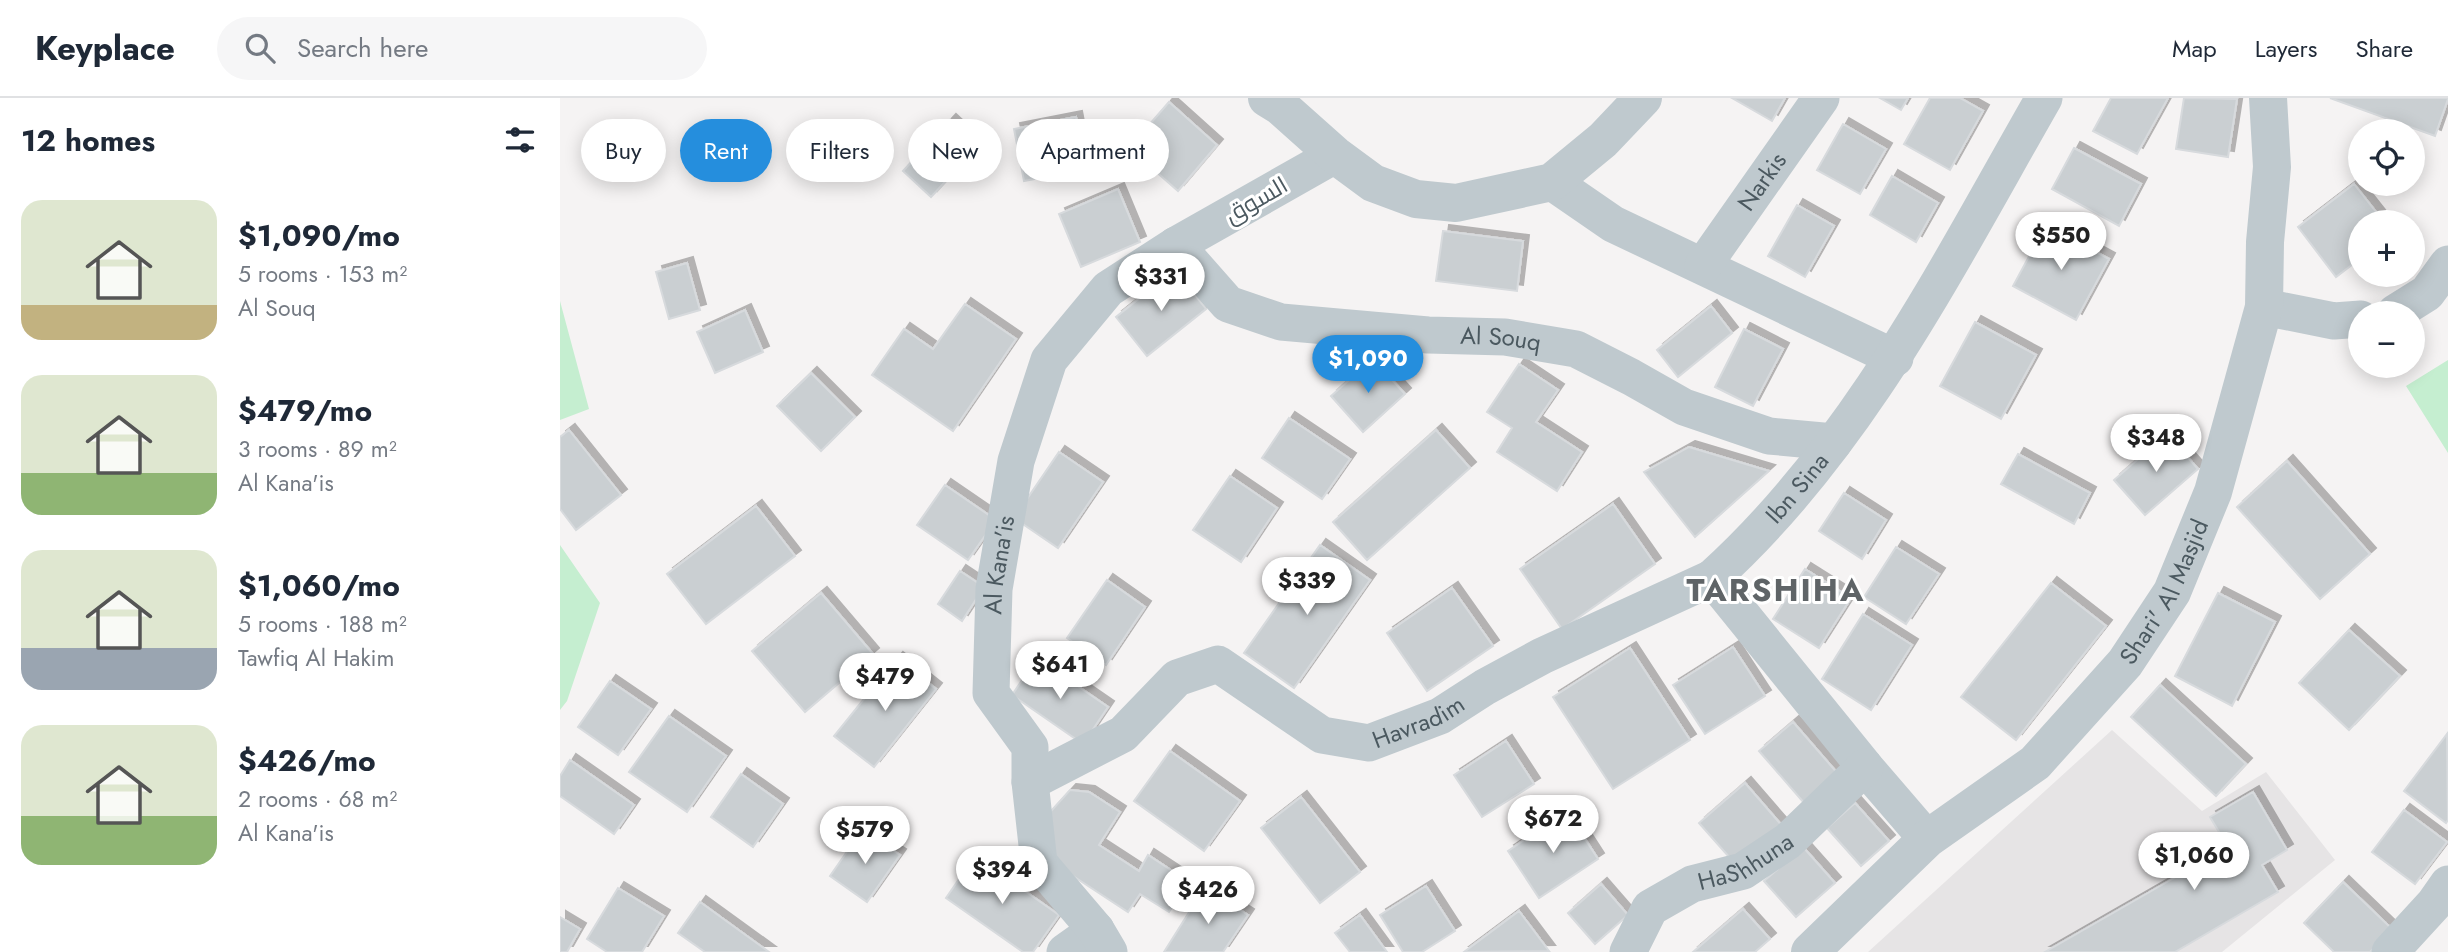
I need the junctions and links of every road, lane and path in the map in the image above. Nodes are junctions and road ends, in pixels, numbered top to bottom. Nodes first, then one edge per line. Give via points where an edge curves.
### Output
1 (1267, 98) edge
2 (1643, 98) edge
3 (1821, 98) edge
4 (2044, 98) edge
5 (2268, 98) edge
6 (1335, 155) junction
7 (1552, 182) junction
8 (1176, 245) junction
9 (2448, 264) edge
10 (1703, 266) junction
11 (2414, 301) edge
12 (2264, 307) junction
13 (2348, 320) edge
14 (1895, 358) junction
15 (1834, 442) junction
16 (1712, 578) junction
17 (1865, 767) junction
18 (1030, 782) junction
19 (1927, 839) junction
20 (2448, 884) edge
21 (1102, 941) edge
22 (1065, 952) edge
23 (1628, 952) edge
24 (1810, 952) edge
25 (2390, 952) edge

1 - 6 street
2 - 7 street via 1603,140
3 - 10 street, Narkis
4 - 14 street, Ibn Sina
5 - 12 street, Shari' Al Masjid via 2272,167
6 - 7 street via 1373,183 1416,199 1456,203
6 - 8 street, السوق
7 - 10 street via 1613,224
8 - 15 street, Al Souq via 1228,304 1281,322 1452,337 1505,337 1576,349 1684,407 1769,436
8 - 18 street, Al Kana'is via 1108,289 1049,360 1016,461 994,589 990,693 1030,747
9 - 11 street via 2427,293
10 - 14 street
12 - 13 street
12 - 19 street, Shari' Al Masjid via 2213,492 2172,592 2125,663 2035,763
14 - 15 street, Ibn Sina
15 - 16 street, Ibn Sina via 1751,543
16 - 17 street
16 - 18 street, Havradim via 1542,656 1440,716 1369,743 1322,735 1219,664 1177,678 1123,734
17 - 19 street
17 - 23 street, HaShhuna via 1788,841 1743,871 1692,884 1650,908
18 - 21 street, Al Kana'is via 1039,863
19 - 24 street, Shari' Al Masjid
20 - 25 street
21 - 22 street

